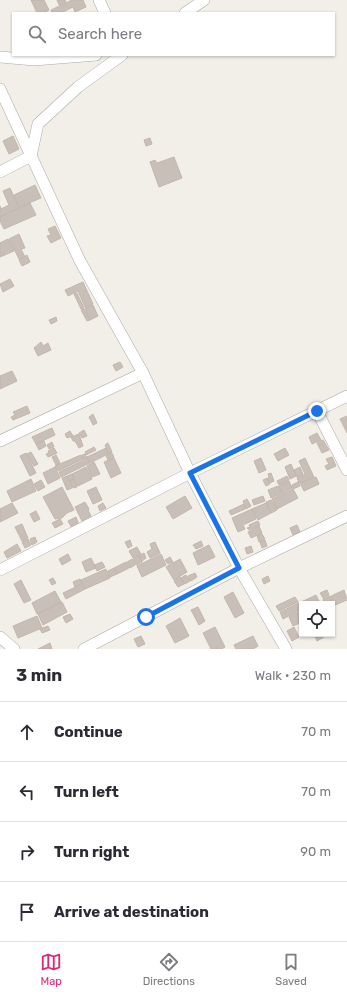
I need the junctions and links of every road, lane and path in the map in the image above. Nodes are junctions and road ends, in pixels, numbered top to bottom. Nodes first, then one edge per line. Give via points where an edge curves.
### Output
1 (99, 0) edge
2 (204, 0) edge
3 (105, 12) edge
4 (186, 12) edge
5 (84, 56) edge
6 (121, 56) edge
7 (0, 57) edge
8 (0, 89) edge
9 (31, 156) junction
10 (0, 172) edge
11 (143, 372) junction
12 (347, 396) edge
13 (317, 411) junction
14 (0, 441) edge
15 (347, 470) edge
16 (190, 473) junction
17 (347, 516) edge
18 (239, 568) junction
19 (0, 570) edge
20 (0, 637) edge
21 (14, 649) edge
22 (84, 649) edge
23 (286, 649) edge

1 - 3 street
2 - 4 street
5 - 7 street via 34,60
6 - 9 street via 78,87 38,124
8 - 9 street
9 - 10 street
9 - 11 street via 80,261
11 - 14 street
11 - 16 street
12 - 13 street
13 - 15 street
13 - 16 street
16 - 18 street
16 - 19 street
17 - 18 street
18 - 22 street
18 - 23 street
20 - 21 street

